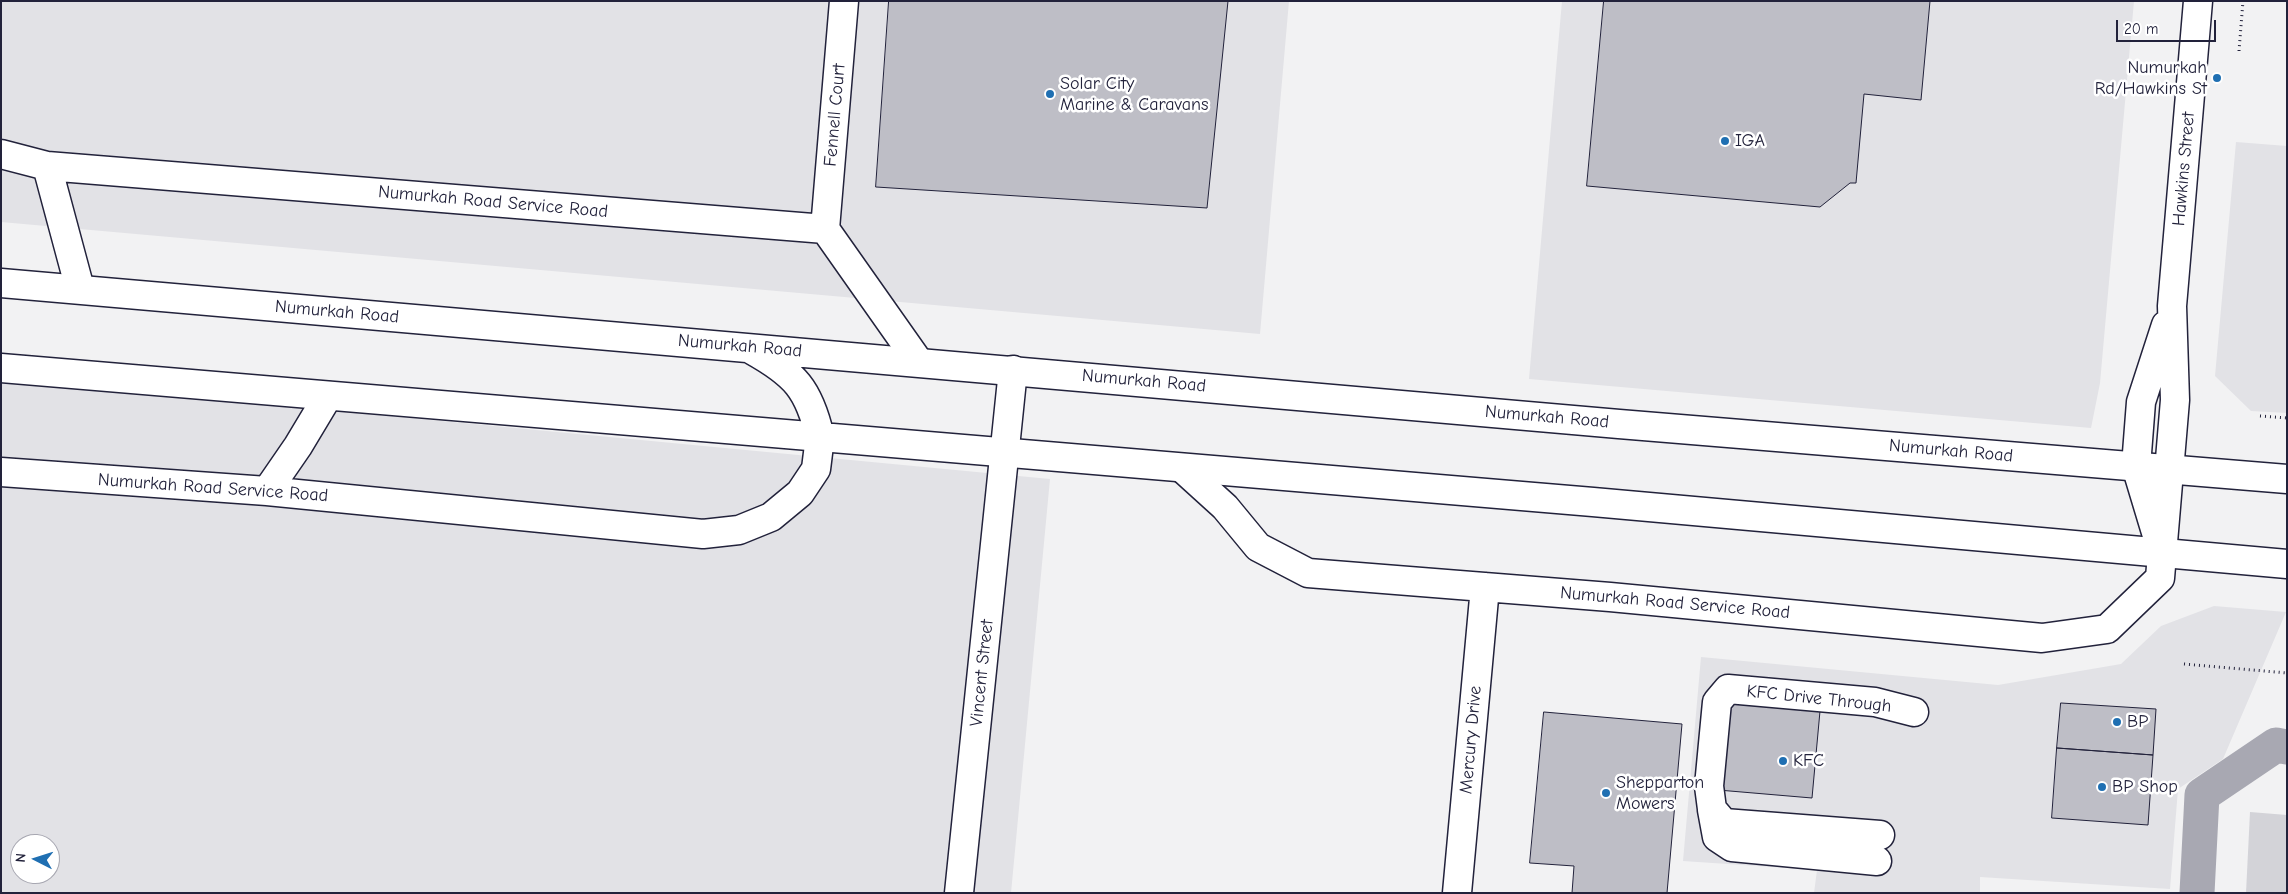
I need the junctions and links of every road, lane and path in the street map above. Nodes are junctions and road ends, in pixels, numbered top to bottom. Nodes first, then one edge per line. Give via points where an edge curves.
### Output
1 (844, 1) edge
2 (2198, 1) edge
3 (2243, 1) edge
4 (2239, 52) dead end
5 (1, 154) edge
6 (47, 166) junction
7 (825, 229) junction
8 (1, 283) edge
9 (80, 289) junction
10 (2172, 306) junction
11 (746, 347) junction
12 (918, 361) junction
13 (1, 368) edge
14 (1013, 370) junction
15 (328, 396) junction
16 (2260, 416) dead end
17 (2287, 418) edge
18 (820, 437) junction
19 (1005, 453) junction
20 (2136, 466) junction
21 (1182, 468) junction
22 (2170, 469) junction
23 (1, 472) edge
24 (2287, 479) edge
25 (267, 491) junction
26 (2163, 552) junction
27 (2287, 564) edge
28 (1485, 587) junction
29 (2184, 664) dead end
30 (2287, 673) edge
31 (1914, 712) dead end
32 (1878, 848) dead end
33 (959, 893) edge
34 (1457, 893) edge

1 - 7 main road, Fennell Court
2 - 10 main road, Hawkins Street
3 - 4 path
5 - 6 main road, Numurkah Road Service Road
6 - 7 main road, Numurkah Road Service Road
6 - 9 main road
7 - 12 main road
8 - 9 main road, Numurkah Road
9 - 11 main road, Numurkah Road
10 - 20 main road, Hawkins Street via 2140,402
10 - 22 main road, Hawkins Street via 2175,400
11 - 12 main road, Numurkah Road
11 - 18 main road via 776,363 799,384 813,409
12 - 14 main road, Numurkah Road
13 - 15 main road
14 - 19 main road, Vincent Street
14 - 20 main road, Numurkah Road
15 - 18 main road
15 - 25 main road
16 - 17 path
18 - 19 main road
18 - 25 main road, Numurkah Road Service Road via 816,470 800,493 771,517 739,530 703,534
19 - 21 main road
19 - 33 main road, Vincent Street
20 - 22 main road, Numurkah Road
20 - 26 main road
21 - 26 main road
21 - 28 main road, Numurkah Road Service Road via 1225,507 1258,547 1308,574
22 - 24 main road, Numurkah Road
22 - 26 main road, Numurkah Road Service Road
23 - 25 main road, Numurkah Road Service Road
26 - 27 main road
26 - 28 main road, Numurkah Road Service Road via 2160,578 2107,628 2042,638
28 - 34 main road, Mercury Drive
29 - 30 path
31 - 32 main road, KFC Drive Through via 1875,702 1728,689 1717,702 1709,786 1712,809 1724,823

